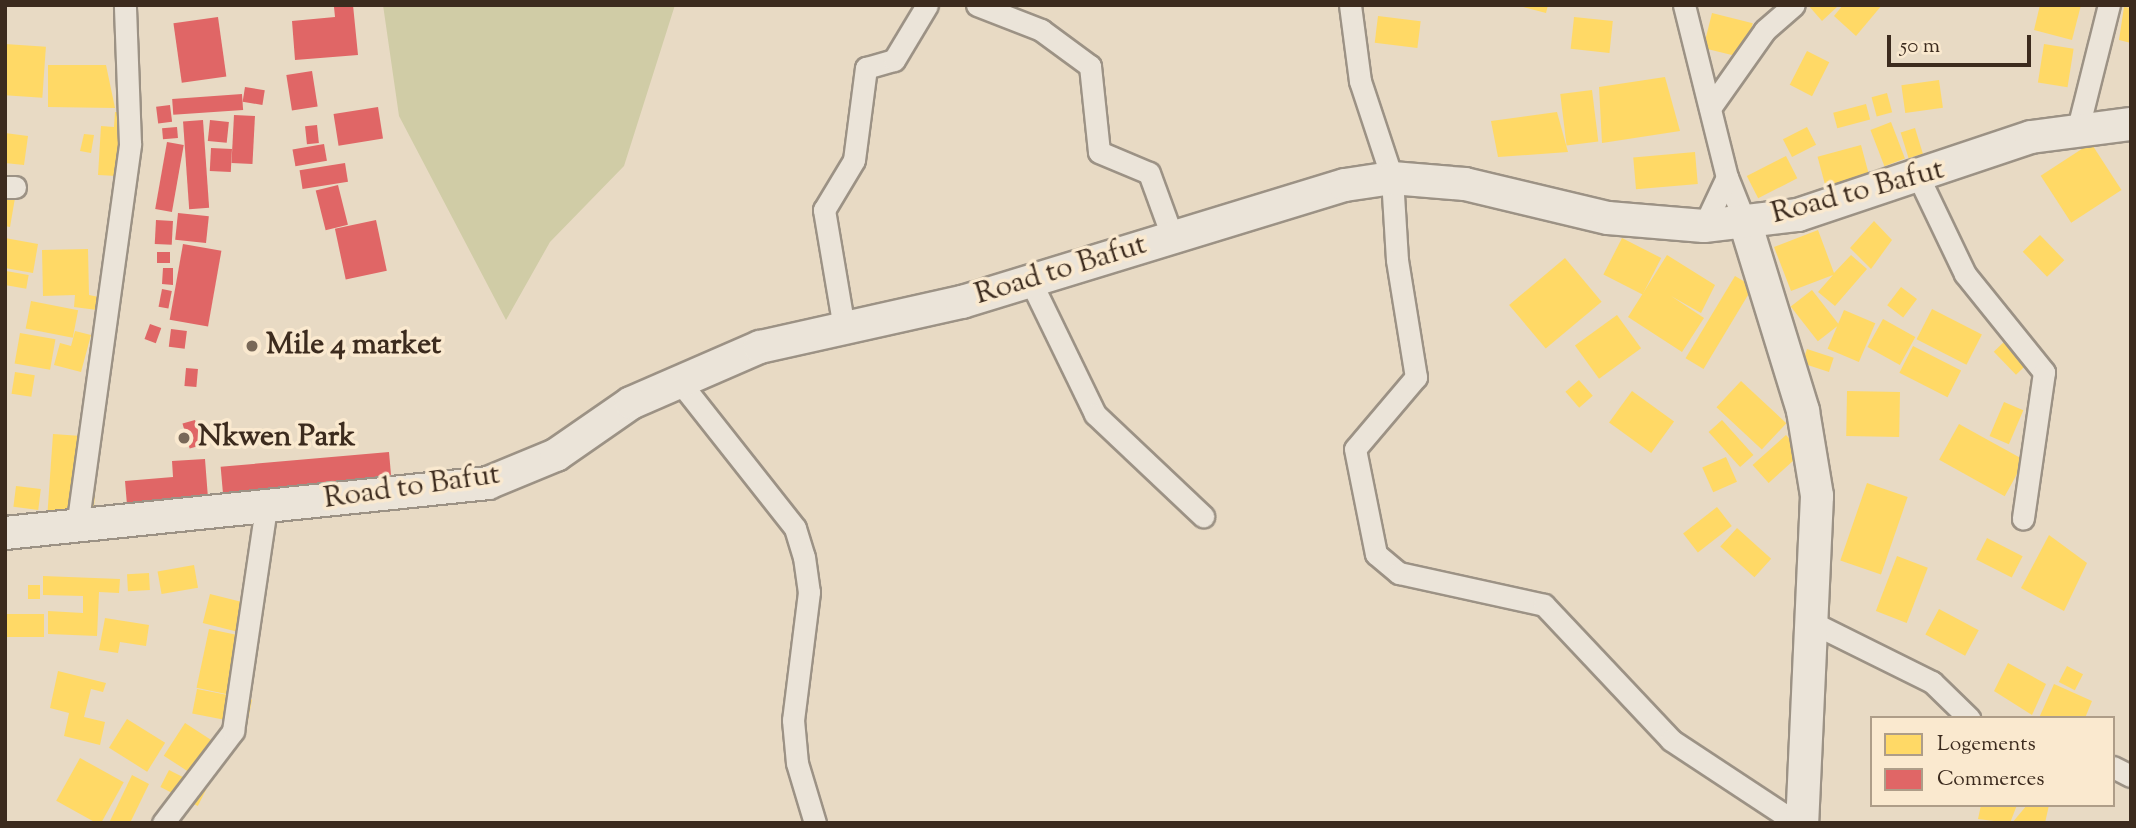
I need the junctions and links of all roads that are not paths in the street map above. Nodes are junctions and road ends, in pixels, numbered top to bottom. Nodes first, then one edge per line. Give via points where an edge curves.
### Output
1 (125, 5) edge
2 (927, 5) edge
3 (976, 5) edge
4 (1350, 5) edge
5 (1684, 5) edge
6 (1794, 5) edge
7 (2109, 5) edge
8 (1710, 108) junction
9 (2131, 124) edge
10 (2078, 128) junction
11 (1727, 177) junction
12 (1392, 178) junction
13 (1919, 178) junction
14 (1745, 222) junction
15 (1703, 226) junction
16 (1172, 236) junction
17 (1030, 281) junction
18 (844, 328) junction
19 (679, 381) junction
20 (266, 507) junction
21 (1203, 516) dead end
22 (2022, 518) dead end
23 (76, 527) junction
24 (5, 533) edge
25 (1813, 623) junction
26 (1967, 716) edge
27 (2115, 768) edge
28 (2131, 776) edge
29 (163, 823) edge
30 (815, 823) edge
31 (1799, 823) edge

1 - 23 street via 130,144
2 - 18 street via 894,60 866,68 854,160 824,210
3 - 16 street via 1041,30 1090,66 1098,152 1149,173
4 - 12 street via 1360,81
5 - 8 street
6 - 8 street via 1765,30
7 - 10 street
8 - 11 street
9 - 10 street, Road to Bafut
10 - 13 street, Road to Bafut via 2031,137
11 - 14 street
11 - 15 street
12 - 15 street, Road to Bafut via 1465,184 1608,218
12 - 16 street, Road to Bafut via 1285,200
12 - 31 street via 1396,260 1416,377 1355,449 1376,554 1399,573 1544,605 1671,740
13 - 14 street, Road to Bafut via 1798,215
13 - 22 street via 1965,274 2045,372
14 - 15 street, Road to Bafut
14 - 25 street via 1812,452 1818,553
16 - 17 street, Road to Bafut
17 - 18 street, Road to Bafut
17 - 21 street via 1095,414
18 - 19 street, Road to Bafut via 760,346
19 - 20 street, Road to Bafut via 607,416 564,450 488,483
19 - 30 street via 795,528 804,557 808,606 793,720 797,763
20 - 23 street, Road to Bafut
20 - 29 street via 233,731
23 - 24 street, Road to Bafut
25 - 26 street via 1932,682
25 - 31 street
27 - 28 street

